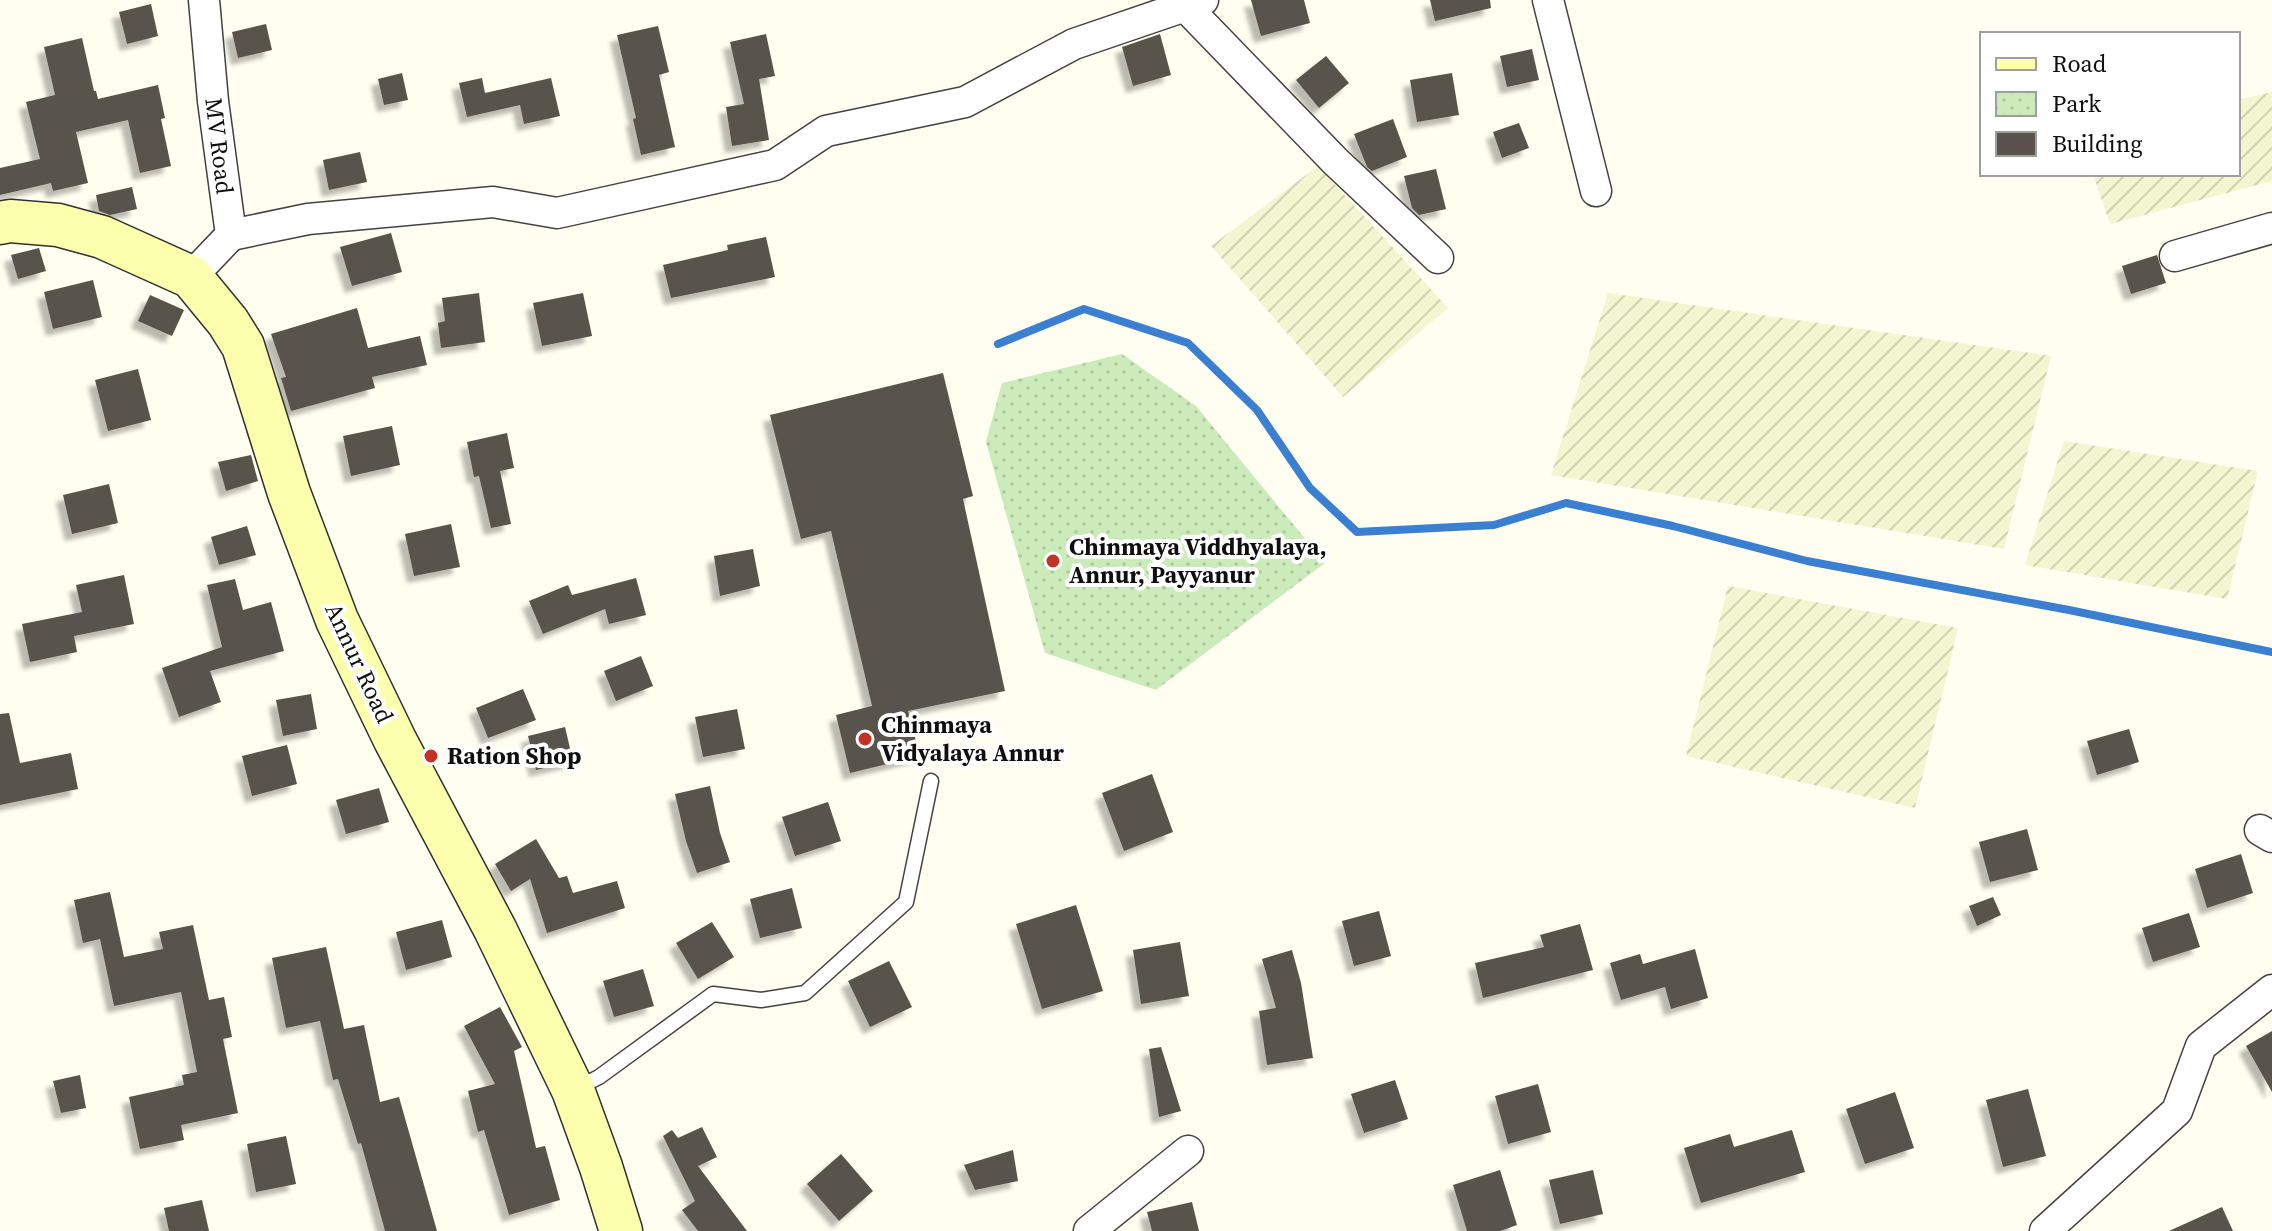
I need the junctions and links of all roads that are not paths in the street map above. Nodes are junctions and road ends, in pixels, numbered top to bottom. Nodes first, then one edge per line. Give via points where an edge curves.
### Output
1 (204, 0) edge
2 (1548, 0) edge
3 (1194, 3) edge
4 (1596, 191) dead end
5 (0, 223) edge
6 (2272, 228) edge
7 (231, 235) junction
8 (2175, 256) dead end
9 (1438, 258) dead end
10 (191, 277) junction
11 (931, 781) dead end
12 (2272, 990) edge
13 (573, 1090) junction
14 (1188, 1151) dead end
15 (621, 1231) edge
16 (1089, 1231) edge
17 (2045, 1231) edge

1 - 7 street, MV Road
2 - 4 street
3 - 7 street via 1074,44 965,102 826,131 775,165 557,213 493,202 308,219
3 - 9 street via 1335,161
5 - 10 main road, Annur Road via 58,225 87,233
6 - 8 street
7 - 10 street
10 - 13 main road, Annur Road via 243,346 289,493 337,620
11 - 13 lane via 906,902 805,993 761,1000 713,994
12 - 17 street via 2201,1046 2177,1111
13 - 15 main road, Annur Road
14 - 16 street

